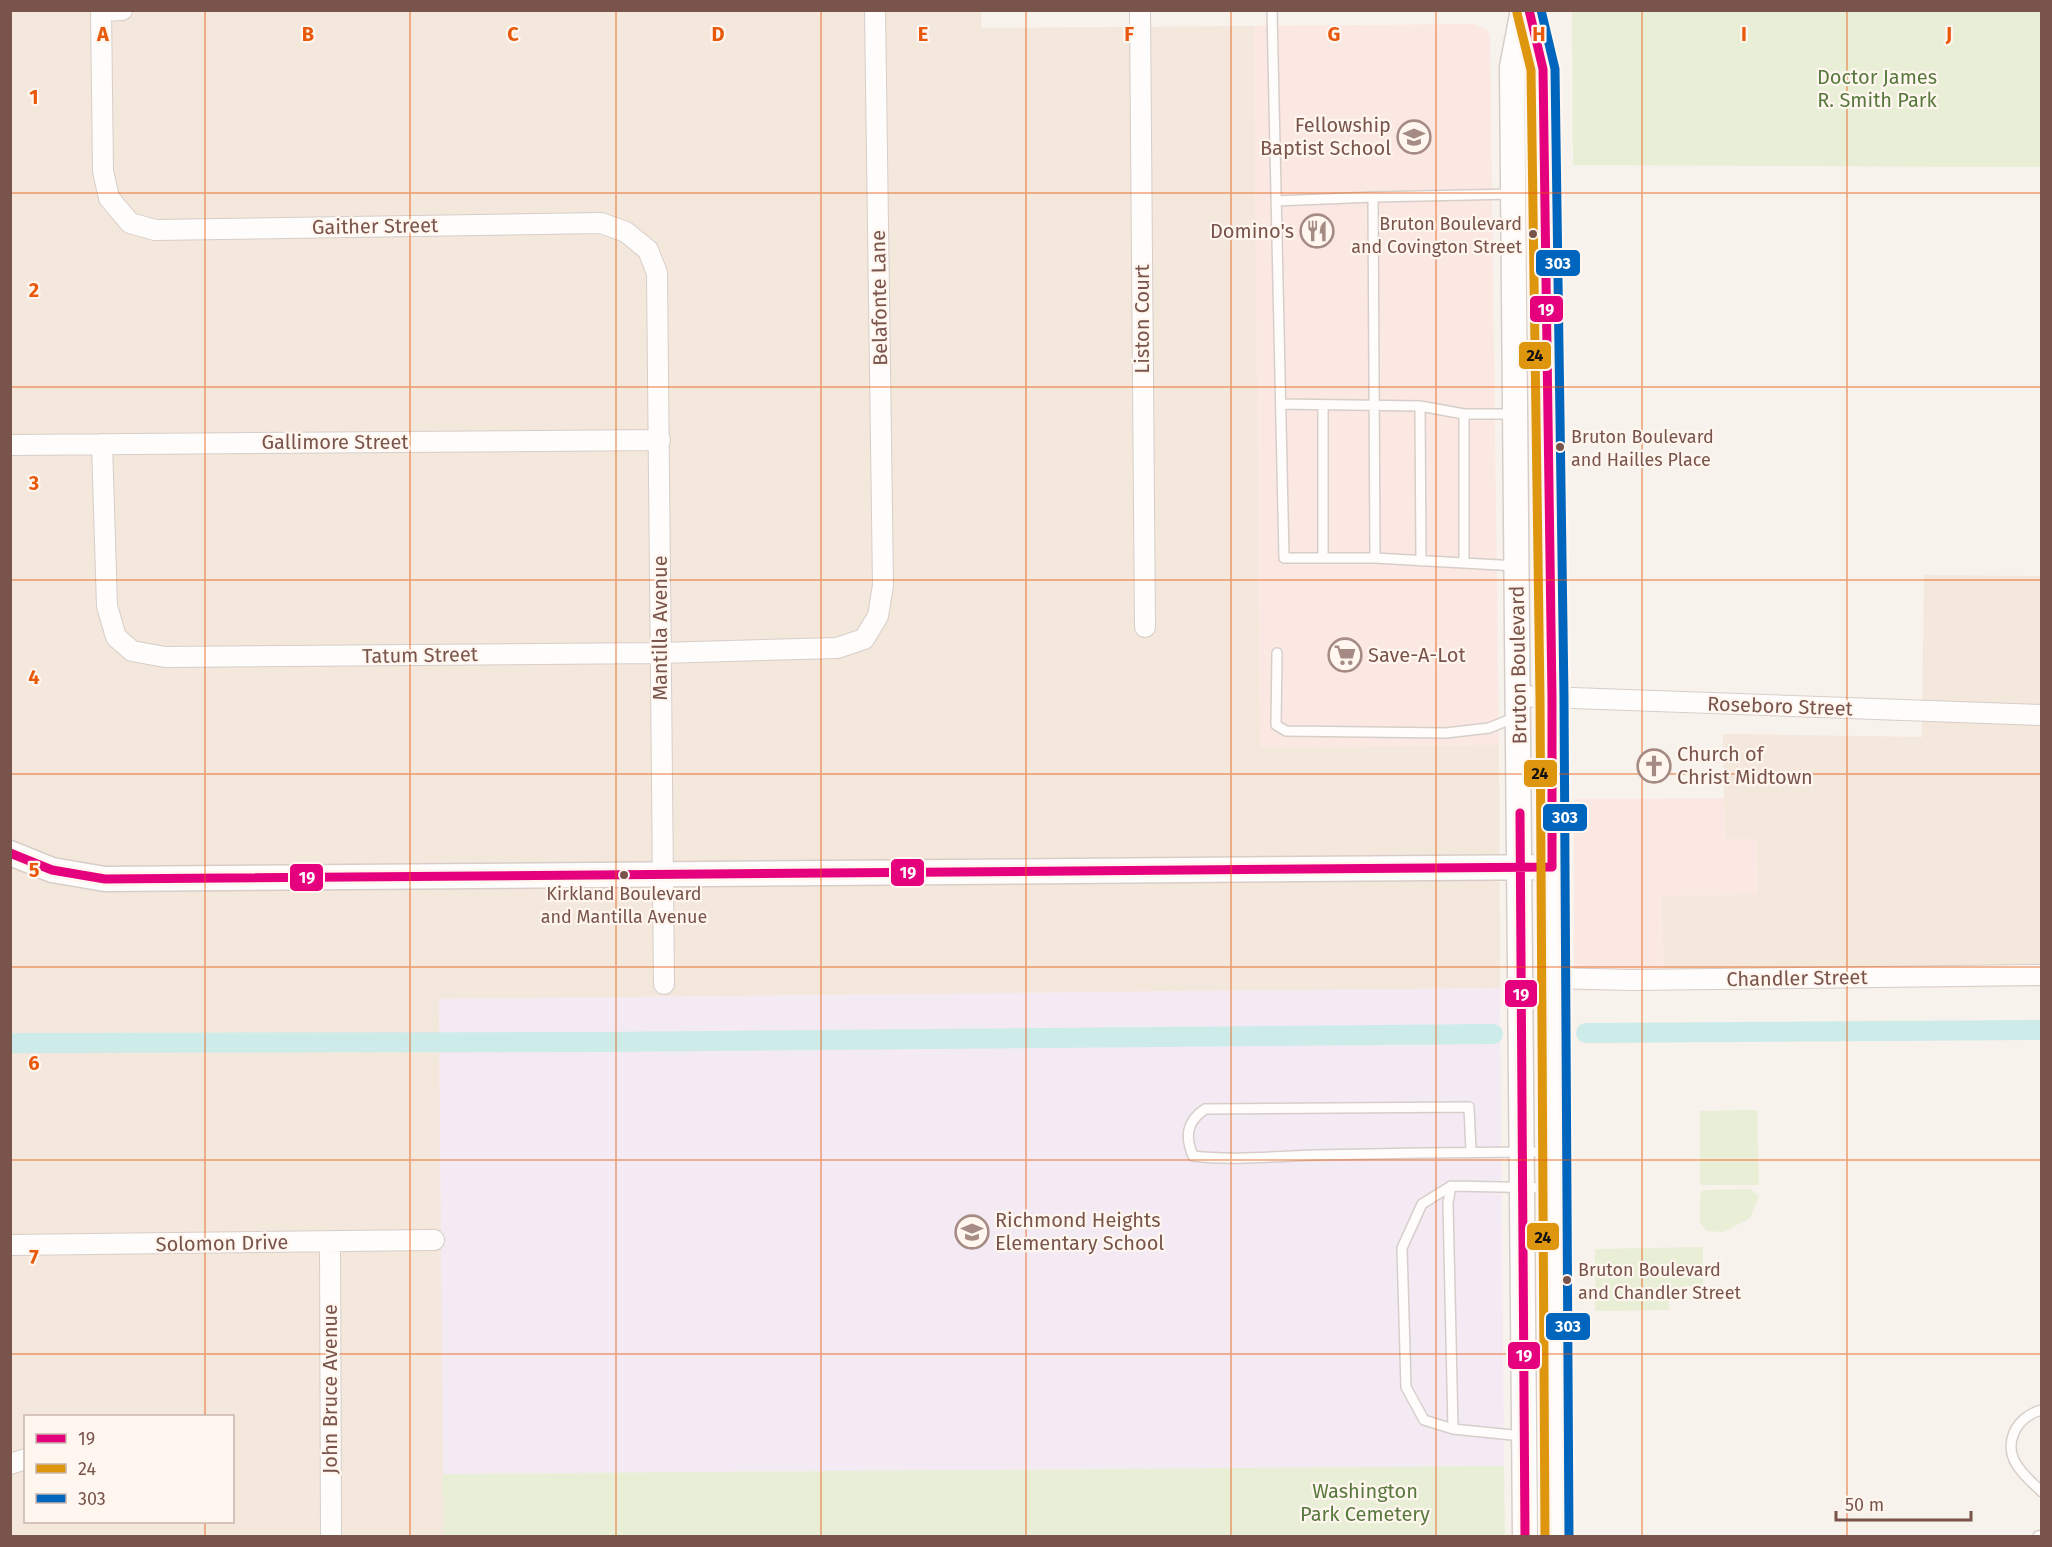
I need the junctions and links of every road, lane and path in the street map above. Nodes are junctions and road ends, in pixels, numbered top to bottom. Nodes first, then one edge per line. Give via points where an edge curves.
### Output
1 (122, 10) edge
2 (875, 10) edge
3 (1140, 10) edge
4 (1272, 10) edge
5 (1523, 10) edge
6 (1529, 10) edge
7 (101, 11) edge
8 (1513, 194) junction
9 (1373, 197) junction
10 (1276, 201) junction
11 (1514, 246) junction
12 (1545, 246) junction
13 (657, 273) joint
14 (1281, 404) junction
15 (1323, 405) junction
16 (1374, 405) junction
17 (1420, 406) junction
18 (1548, 413) junction
19 (1464, 414) junction
20 (1515, 414) junction
21 (660, 440) junction
22 (102, 444) junction
23 (10, 445) edge
24 (1323, 558) junction
25 (1375, 558) junction
26 (1421, 561) junction
27 (1464, 563) junction
28 (1517, 566) junction
29 (883, 585) joint
30 (1145, 627) dead end
31 (660, 653) junction
32 (1277, 653) dead end
33 (1552, 697) junction
34 (1518, 706) junction
35 (2042, 715) edge
36 (10, 853) edge
37 (1521, 867) junction
38 (1552, 867) junction
39 (662, 874) junction
40 (2042, 975) edge
41 (1553, 978) junction
42 (664, 984) dead end
43 (1471, 1151) junction
44 (1523, 1152) junction
45 (1554, 1152) junction
46 (1451, 1186) junction
47 (1523, 1188) junction
48 (1554, 1188) junction
49 (434, 1240) dead end
50 (330, 1242) junction
51 (10, 1245) edge
52 (2042, 1410) edge
53 (1453, 1429) junction
54 (1525, 1436) junction
55 (1556, 1437) junction
56 (2042, 1492) edge
57 (331, 1536) edge
58 (1525, 1536) edge
59 (1557, 1536) edge

1 - 7 street
2 - 29 street, Belafonte Lane
3 - 30 street, Liston Court
4 - 10 lane
5 - 8 street, Bruton Boulevard via 1512,67
6 - 12 street, Bruton Boulevard via 1543,69
7 - 13 street, Gaither Street via 102,171 109,198 130,223 155,230 601,223 626,232 648,250
8 - 9 lane
8 - 11 street, Bruton Boulevard
9 - 10 lane
9 - 16 lane
10 - 14 lane
11 - 12 street
11 - 20 street, Bruton Boulevard
12 - 18 street, Bruton Boulevard
13 - 21 street, Mantilla Avenue
14 - 15 lane
14 - 24 lane via 1284,558
15 - 16 lane
15 - 24 lane
16 - 17 lane
16 - 25 lane
17 - 19 lane
17 - 26 lane
18 - 20 street
18 - 33 street, Bruton Boulevard
19 - 20 lane
19 - 27 lane
20 - 28 street, Bruton Boulevard
21 - 22 street, Gallimore Street
21 - 31 street, Mantilla Avenue
22 - 23 street, Gallimore Street
22 - 31 street, Tatum Street via 107,606 116,637 132,651 165,657
24 - 25 lane
25 - 26 lane
26 - 27 lane
27 - 28 lane
28 - 34 street, Bruton Boulevard
29 - 31 street, Tatum Street via 878,616 864,639 837,648
31 - 39 street, Mantilla Avenue
32 - 34 lane via 1276,725 1286,731 1446,733 1489,728
33 - 34 street, Roseboro Street
33 - 35 street, Roseboro Street
33 - 38 street, Bruton Boulevard
34 - 37 street, Bruton Boulevard
36 - 39 street via 52,870 105,879
37 - 38 street
37 - 39 street
37 - 44 street, Bruton Boulevard
38 - 41 street, Bruton Boulevard
39 - 42 street, Mantilla Avenue
40 - 41 street, Chandler Street
41 - 45 street, Bruton Boulevard
43 - 43 lane via 1469,1107 1205,1109 1192,1121 1188,1132 1193,1156 1217,1159
43 - 44 lane
44 - 45 lane
44 - 47 street, Bruton Boulevard
45 - 48 street, Bruton Boulevard
46 - 47 lane
46 - 53 lane via 1448,1203
46 - 53 lane via 1422,1204 1402,1248 1406,1387 1424,1420
47 - 48 lane
47 - 54 street, Bruton Boulevard
48 - 55 street, Bruton Boulevard
49 - 50 street, Solomon Drive
50 - 51 street, Solomon Drive
50 - 57 street, John Bruce Avenue
52 - 56 lane via 2022,1420 2012,1443 2012,1456 2018,1467
53 - 54 lane
54 - 55 street
54 - 58 street, Bruton Boulevard
55 - 59 street, Bruton Boulevard

